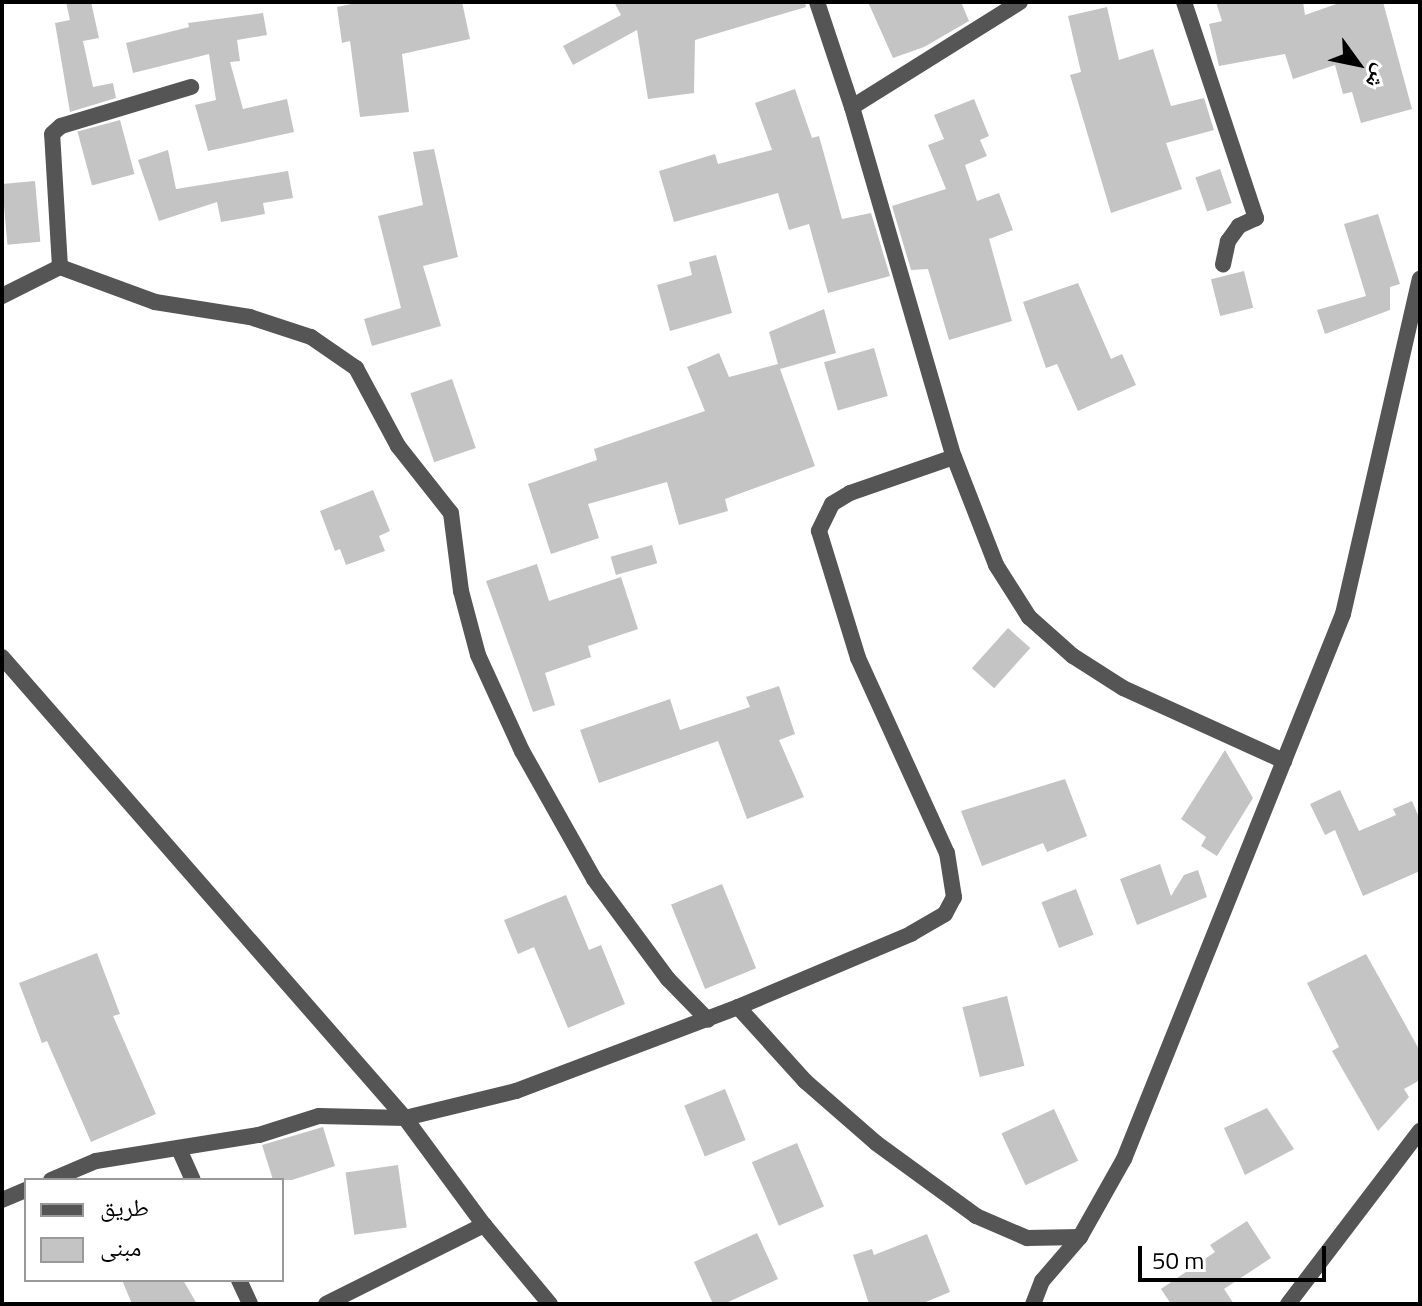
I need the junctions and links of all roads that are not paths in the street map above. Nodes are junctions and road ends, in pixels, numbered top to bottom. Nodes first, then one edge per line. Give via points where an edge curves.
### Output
1 (817, 2) edge
2 (1020, 2) edge
3 (1184, 2) edge
4 (191, 87) dead end
5 (852, 107) junction
6 (1223, 264) dead end
7 (60, 267) junction
8 (1420, 279) edge
9 (2, 296) edge
10 (954, 457) junction
11 (2, 657) edge
12 (1284, 761) junction
13 (738, 1007) junction
14 (708, 1020) junction
15 (405, 1118) junction
16 (1420, 1131) edge
17 (179, 1149) junction
18 (56, 1178) edge
19 (192, 1178) edge
20 (24, 1191) edge
21 (2, 1200) edge
22 (484, 1225) junction
23 (1080, 1237) junction
24 (240, 1282) edge
25 (250, 1304) edge
26 (326, 1304) edge
27 (550, 1304) edge
28 (1033, 1304) edge
29 (1288, 1304) edge

1 - 5 street
2 - 5 street
3 - 6 street via 1256,218 1239,226 1228,241
4 - 7 street via 61,126 52,134
5 - 10 street
7 - 9 street
7 - 14 street via 155,302 250,317 299,333 356,368 398,446 451,513 461,591 478,655 522,751 594,879 668,979
8 - 12 street via 1343,614
10 - 12 street via 996,565 1029,617 1123,688
10 - 13 street via 850,493 832,504 819,531 858,658 947,853 954,897 945,914 911,934
11 - 15 street
12 - 23 street via 1124,1159
13 - 14 street
13 - 23 street via 816,1091 887,1152 976,1216 1027,1238
14 - 15 street via 516,1091
15 - 17 street via 319,1116 259,1135
15 - 22 street
16 - 29 street
17 - 18 street via 96,1161
17 - 19 street
20 - 21 street
22 - 26 street
22 - 27 street
23 - 28 street via 1042,1281
24 - 25 street

